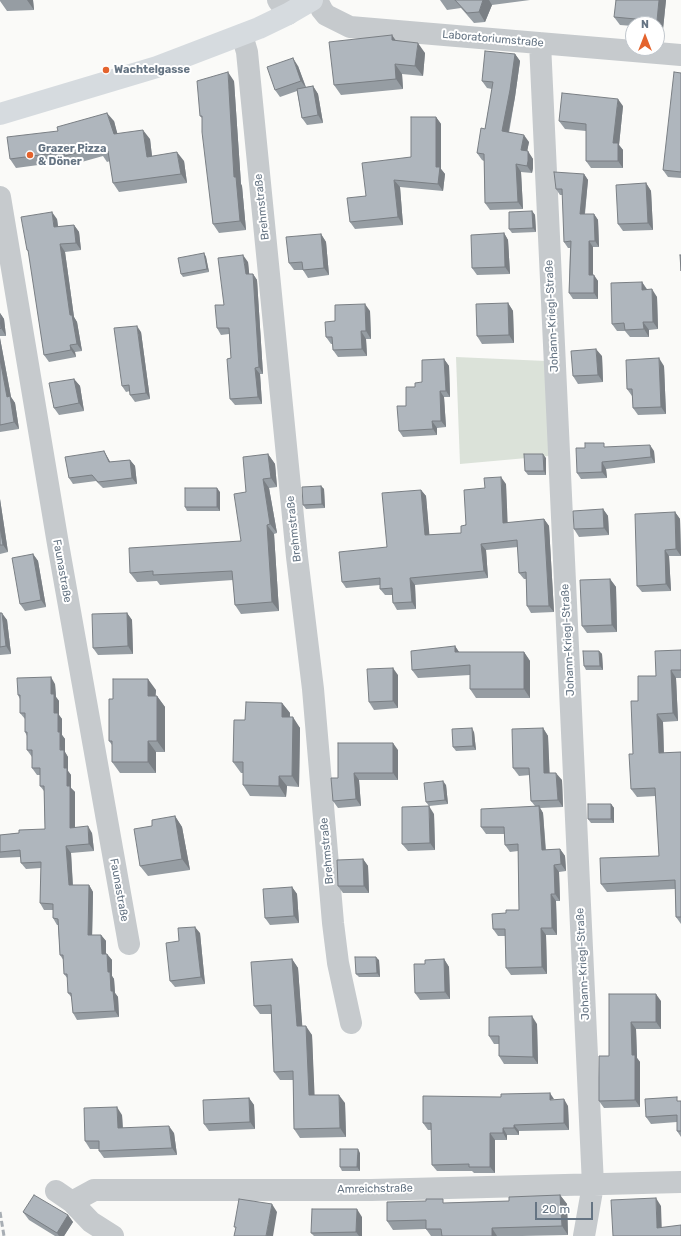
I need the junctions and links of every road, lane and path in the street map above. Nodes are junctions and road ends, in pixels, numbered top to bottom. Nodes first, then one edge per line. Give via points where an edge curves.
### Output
1 (312, 0) edge
2 (317, 0) edge
3 (283, 7) edge
4 (242, 35) junction
5 (540, 43) junction
6 (681, 55) edge
7 (0, 114) edge
8 (0, 197) edge
9 (129, 944) dead end
10 (351, 1023) dead end
11 (681, 1182) edge
12 (593, 1185) junction
13 (92, 1229) edge
14 (113, 1236) edge
15 (584, 1236) edge

1 - 3 main road
2 - 5 street, Laboratoriumstraße via 326,15 350,27
3 - 4 main road
4 - 7 main road via 157,67
4 - 10 street, Brehmstraße via 247,52 297,557 313,690 333,923 338,963
5 - 6 street, Laboratoriumstraße
5 - 12 street, Johann-Kriegl-Straße
8 - 9 street, Faunastraße via 56,537
11 - 12 street, Amreichstraße
12 - 13 street, Amreichstraße via 371,1190 94,1190 64,1197
12 - 15 street, Johann-Kriegl-Straße
13 - 14 street

